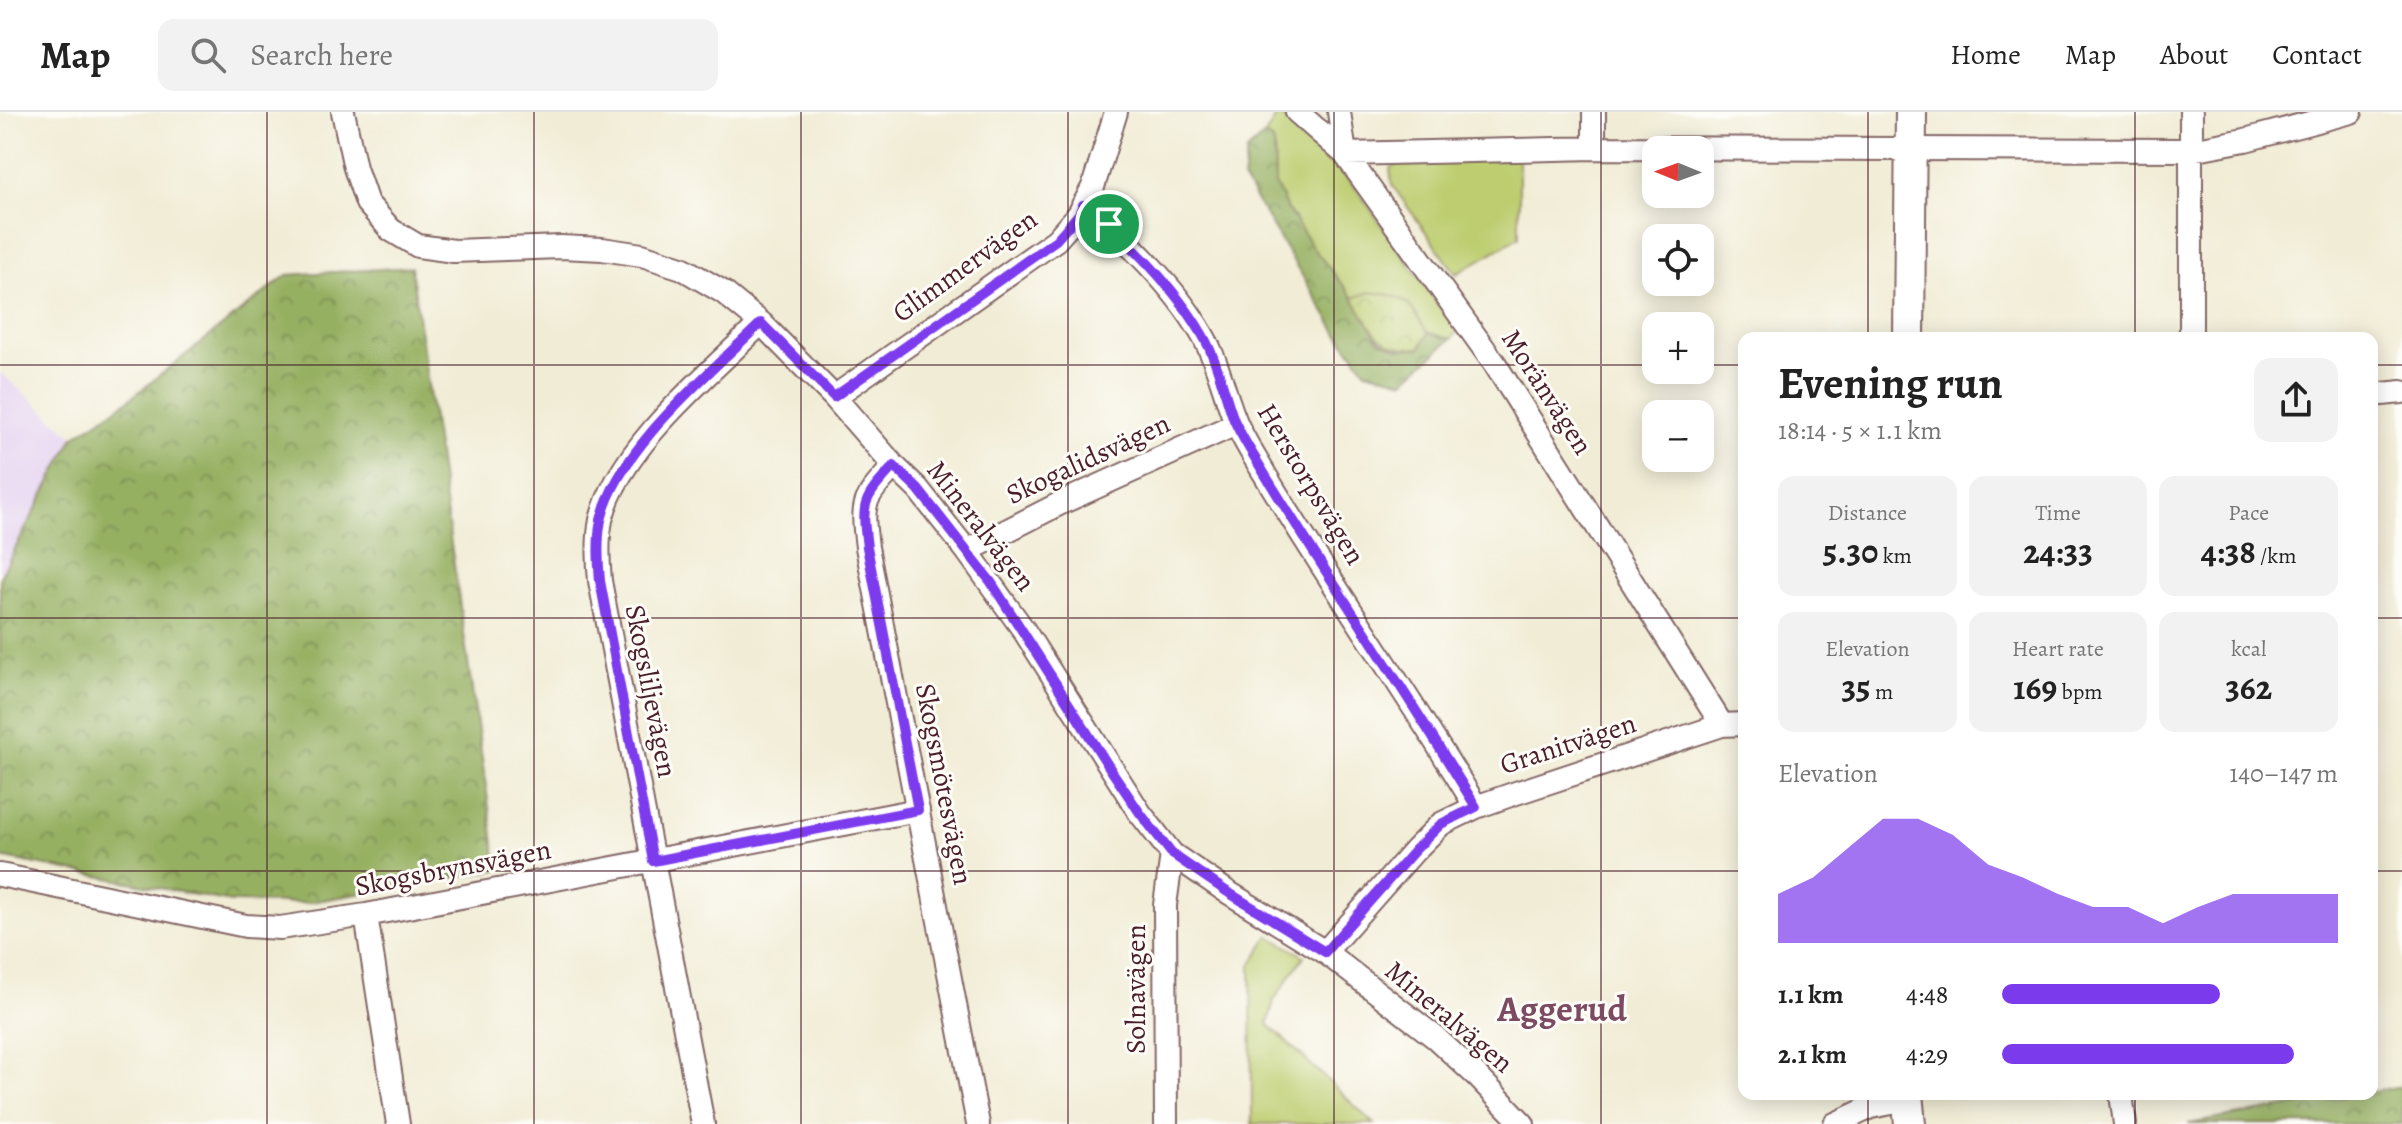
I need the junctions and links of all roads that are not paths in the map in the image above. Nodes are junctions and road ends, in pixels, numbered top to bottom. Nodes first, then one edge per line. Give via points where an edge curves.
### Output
1 (343, 112) edge
2 (1116, 112) edge
3 (1297, 112) edge
4 (1339, 112) edge
5 (1594, 112) edge
6 (1911, 112) edge
7 (2191, 112) edge
8 (2351, 112) edge
9 (1594, 148) junction
10 (1910, 148) junction
11 (2191, 150) junction
12 (1345, 154) junction
13 (1083, 205) junction
14 (761, 323) junction
15 (1909, 332) edge
16 (2191, 332) edge
17 (2402, 392) edge
18 (2378, 394) edge
19 (834, 397) junction
20 (1236, 424) junction
21 (894, 466) junction
22 (967, 551) junction
23 (1733, 724) edge
24 (1476, 807) junction
25 (918, 810) junction
26 (1172, 854) junction
27 (653, 861) junction
28 (0, 875) edge
29 (366, 915) junction
30 (1325, 952) junction
31 (2122, 1100) edge
32 (1908, 1106) edge
33 (398, 1124) edge
34 (703, 1124) edge
35 (978, 1124) edge
36 (1166, 1124) edge
37 (1523, 1124) edge
38 (1835, 1124) edge
39 (2125, 1124) edge

1 - 14 street, Mineralvägen via 367,203 391,230 418,246 454,251 561,247 642,255 682,268
2 - 13 street, Glimmervägen
3 - 12 street, Moränvägen
4 - 12 street
5 - 9 street
6 - 10 street
7 - 11 street
8 - 11 street
9 - 10 street
9 - 12 street
10 - 11 street
10 - 15 street
11 - 16 street
12 - 23 street, Moränvägen via 1495,364
13 - 19 street, Glimmervägen via 1056,240
13 - 20 street, Herstorpsvägen via 1109,224 1187,312 1204,337
14 - 19 street, Mineralvägen
14 - 27 street, Skogsliljevägen via 647,438 627,464 601,520 600,581
17 - 18 street
19 - 21 street, Mineralvägen
20 - 22 street, Skogalidsvägen
20 - 24 street, Herstorpsvägen
21 - 22 street, Mineralvägen
21 - 25 street, Skogsmötesvägen via 870,492 863,513
22 - 26 street, Mineralvägen
23 - 24 street, Granitvägen
24 - 30 street, Granitvägen via 1441,824
25 - 27 street, Skogsbrynsvägen
25 - 35 street, Skogsmötesvägen
26 - 30 street, Mineralvägen
26 - 36 street, Solnavägen via 1165,905
27 - 29 street, Skogsbrynsvägen
27 - 34 street, Skogsliljevägen
28 - 29 street, Skogsbrynsvägen via 246,926 280,928
29 - 33 street
30 - 37 street, Mineralvägen via 1436,1038
31 - 39 street
32 - 38 street via 1871,1107

